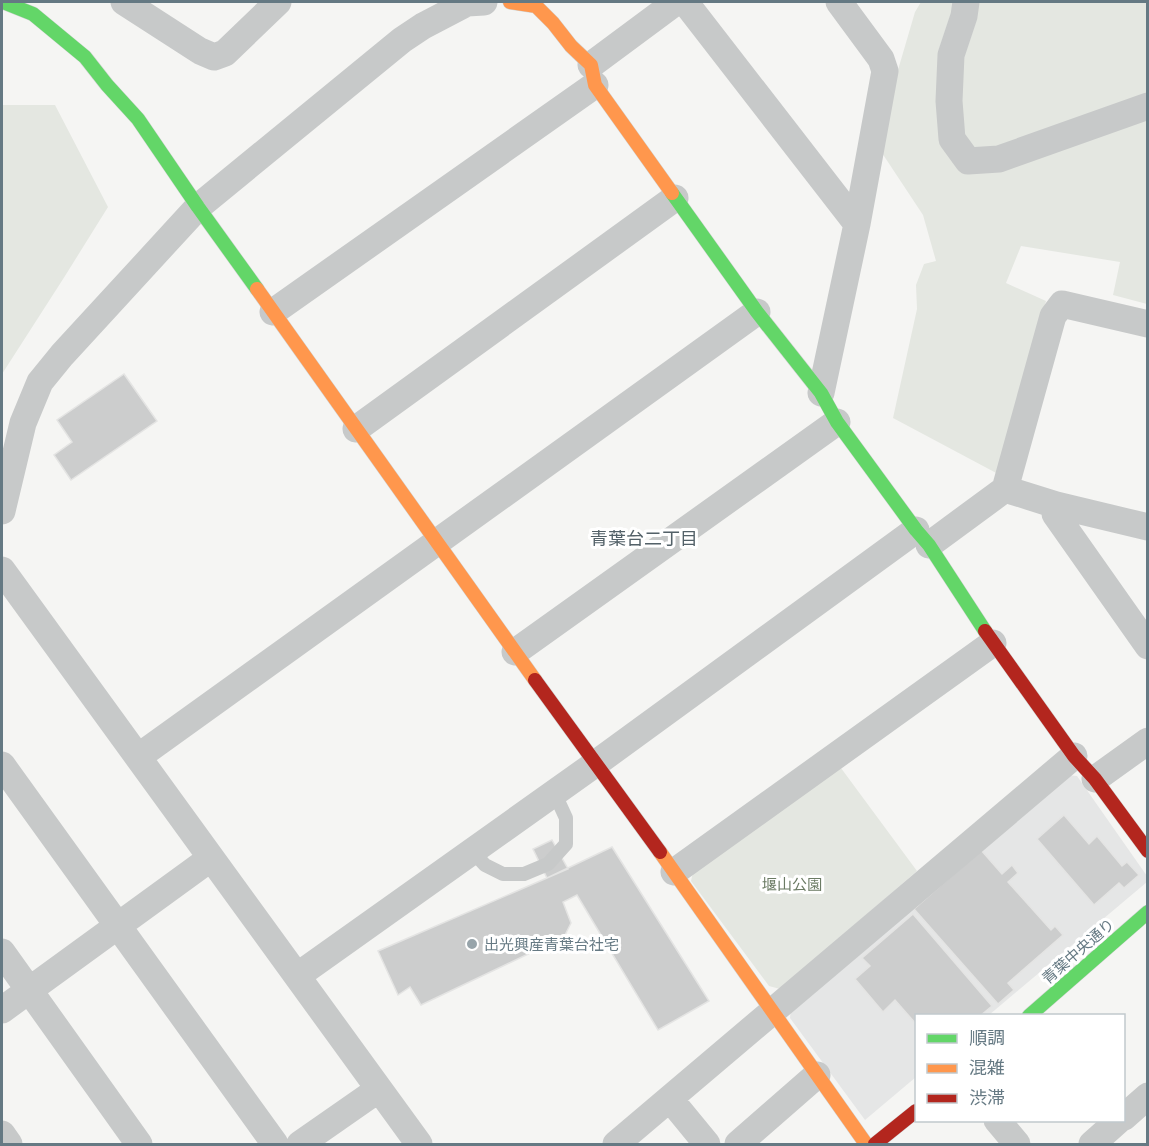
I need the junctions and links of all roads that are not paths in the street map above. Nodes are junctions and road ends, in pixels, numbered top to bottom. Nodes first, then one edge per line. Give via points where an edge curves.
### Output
1 (3, 2) edge
2 (124, 2) edge
3 (278, 2) edge
4 (483, 2) edge
5 (510, 2) edge
6 (676, 2) edge
7 (685, 2) edge
8 (839, 2) edge
9 (966, 2) edge
10 (593, 75) junction
11 (1148, 106) edge
12 (675, 198) junction
13 (198, 207) junction
14 (856, 224) junction
15 (273, 312) junction
16 (757, 312) junction
17 (1148, 324) edge
18 (821, 393) junction
19 (837, 422) junction
20 (356, 429) junction
21 (1005, 489) junction
22 (1056, 505) junction
23 (2, 511) edge
24 (1148, 527) edge
25 (922, 537) junction
26 (437, 542) junction
27 (2, 570) edge
28 (993, 643) junction
29 (1148, 646) edge
30 (515, 652) junction
31 (1148, 741) edge
32 (1074, 756) junction
33 (138, 757) junction
34 (595, 764) junction
35 (2, 765) edge
36 (1095, 779) junction
37 (554, 792) junction
38 (472, 851) junction
39 (1148, 851) edge
40 (211, 858) junction
41 (674, 872) junction
42 (1148, 912) edge
43 (118, 925) junction
44 (2, 952) edge
45 (297, 976) junction
46 (29, 990) junction
47 (2, 1010) edge
48 (772, 1013) junction
49 (1031, 1014) edge
50 (817, 1075) junction
51 (379, 1089) junction
52 (670, 1099) junction
53 (1146, 1099) edge
54 (915, 1112) edge
55 (1125, 1116) edge
56 (999, 1122) edge
57 (1117, 1122) edge
58 (2, 1134) edge
59 (9, 1144) edge
60 (139, 1144) edge
61 (275, 1144) edge
62 (300, 1144) edge
63 (419, 1144) edge
64 (616, 1144) edge
65 (707, 1144) edge
66 (738, 1144) edge
67 (866, 1144) edge
68 (875, 1144) edge
69 (1017, 1144) edge
70 (1092, 1144) edge

1 - 13 street via 33,14 85,57 138,119
2 - 3 street via 213,57 225,53
4 - 13 street via 466,3 402,40
5 - 10 street via 536,6
6 - 10 street
7 - 14 street
8 - 14 street via 881,59 885,71
9 - 11 street via 951,55 949,101 952,139 968,160 999,159
10 - 12 street
10 - 15 street
12 - 16 street
12 - 20 street
13 - 15 street
13 - 23 street via 40,382 23,423
14 - 18 street
15 - 20 street
16 - 18 street
16 - 26 street
17 - 21 street via 1062,304 1053,316
18 - 19 street
19 - 25 street
19 - 30 street
20 - 26 street
21 - 22 street
21 - 25 street
22 - 24 street
22 - 29 street via 1055,514
25 - 28 street
25 - 34 street
26 - 30 street
26 - 33 street
27 - 33 street
28 - 32 street
28 - 41 street
30 - 34 street
31 - 36 street
32 - 36 street
32 - 48 street
33 - 40 street
34 - 37 street
34 - 41 street
35 - 43 street
36 - 39 street
37 - 38 street
37 - 38 lane via 567,818 566,844 548,864 524,874 503,874 484,864
38 - 45 street
40 - 43 street
40 - 45 street
41 - 48 street
42 - 49 street, 青葉中央通り
43 - 46 street
43 - 61 street
44 - 46 street
45 - 51 street
46 - 47 street
46 - 60 street
48 - 50 street
48 - 52 street
50 - 66 street
50 - 67 street
51 - 62 street
51 - 63 street
52 - 64 street
52 - 65 street
53 - 55 street
54 - 68 street
56 - 69 street
57 - 70 street
58 - 59 street

